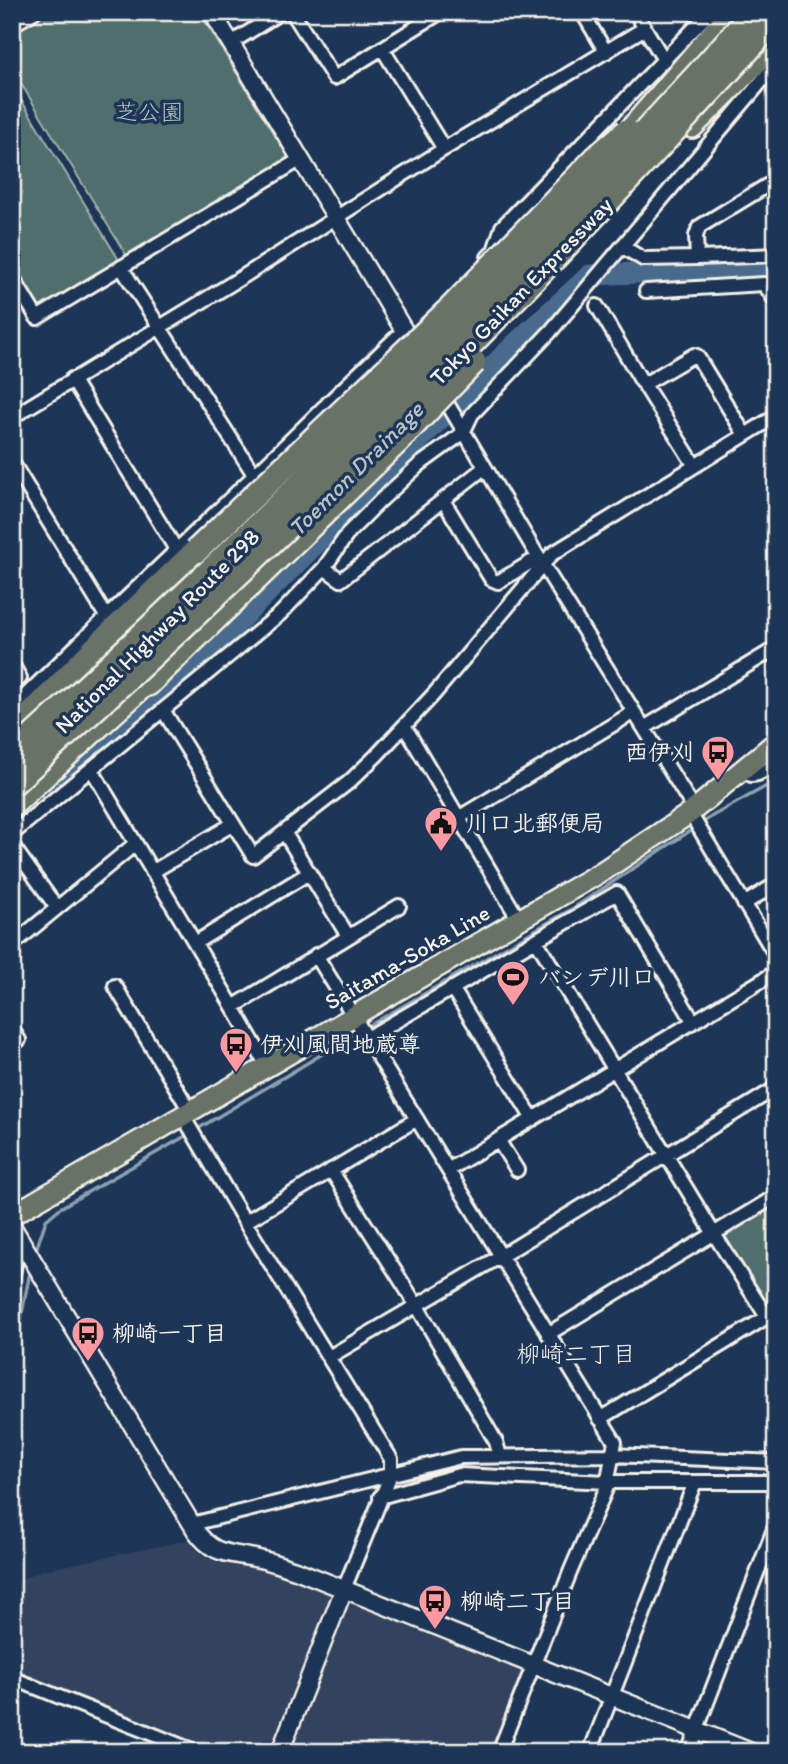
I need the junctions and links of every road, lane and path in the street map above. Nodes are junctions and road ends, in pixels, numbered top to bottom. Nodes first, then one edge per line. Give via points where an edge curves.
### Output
1 (34, 12) edge
2 (212, 12) edge
3 (281, 12) edge
4 (292, 12) edge
5 (441, 12) edge
6 (582, 12) edge
7 (635, 12) edge
8 (731, 12) edge
9 (754, 12) edge
10 (705, 14) edge
11 (776, 19) edge
12 (12, 25) edge
13 (645, 28) junction
14 (230, 43) junction
15 (776, 43) edge
16 (383, 48) junction
17 (606, 52) junction
18 (729, 55) junction
19 (664, 60) junction
20 (776, 64) edge
21 (444, 149) junction
22 (301, 159) junction
23 (776, 180) edge
24 (337, 218) junction
25 (623, 247) junction
26 (776, 255) edge
27 (697, 258) junction
28 (121, 267) junction
29 (12, 276) edge
30 (646, 291) dead end
31 (472, 301) junction
32 (776, 302) edge
33 (597, 306) dead end
34 (159, 327) junction
35 (404, 330) junction
36 (418, 353) junction
37 (72, 379) junction
38 (646, 383) junction
39 (438, 387) junction
40 (378, 391) junction
41 (324, 407) junction
42 (776, 416) edge
43 (12, 417) edge
44 (463, 433) junction
45 (745, 435) junction
46 (12, 462) edge
47 (695, 466) junction
48 (484, 468) junction
49 (255, 475) junction
50 (443, 500) junction
51 (186, 551) junction
52 (541, 562) junction
53 (324, 568) junction
54 (106, 616) junction
55 (776, 648) edge
56 (12, 664) edge
57 (20, 678) dead end
58 (148, 684) junction
59 (12, 709) edge
60 (163, 710) junction
61 (634, 712) junction
62 (405, 727) junction
63 (644, 728) junction
64 (12, 736) edge
65 (776, 742) edge
66 (12, 755) edge
67 (776, 765) edge
68 (744, 769) junction
69 (92, 770) junction
70 (12, 784) edge
71 (12, 806) edge
72 (692, 811) junction
73 (460, 817) junction
74 (233, 824) junction
75 (284, 832) junction
76 (12, 834) edge
77 (135, 844) junction
78 (12, 845) edge
79 (152, 872) junction
80 (309, 873) junction
81 (776, 884) edge
82 (744, 904) junction
83 (399, 906) dead end
84 (57, 908) junction
85 (519, 920) junction
86 (348, 936) junction
87 (536, 940) junction
88 (195, 943) junction
89 (12, 946) edge
90 (316, 955) junction
91 (776, 956) edge
92 (776, 972) edge
93 (116, 986) dead end
94 (452, 988) junction
95 (233, 1007) junction
96 (354, 1017) junction
97 (694, 1021) junction
98 (367, 1038) junction
99 (267, 1066) junction
100 (614, 1069) junction
101 (776, 1088) edge
102 (417, 1119) junction
103 (533, 1119) junction
104 (189, 1123) junction
105 (498, 1140) junction
106 (666, 1153) junction
107 (331, 1170) junction
108 (448, 1170) junction
109 (517, 1170) dead end
110 (776, 1196) edge
111 (12, 1215) edge
112 (245, 1222) junction
113 (714, 1234) junction
114 (20, 1238) edge
115 (501, 1256) junction
116 (12, 1279) edge
117 (417, 1306) junction
118 (771, 1318) edge
119 (548, 1334) junction
120 (329, 1357) junction
121 (600, 1419) junction
122 (612, 1455) junction
123 (500, 1456) junction
124 (776, 1462) edge
125 (391, 1474) junction
126 (608, 1482) junction
127 (695, 1482) junction
128 (776, 1482) edge
129 (380, 1497) junction
130 (192, 1524) junction
131 (776, 1524) edge
132 (344, 1589) junction
133 (533, 1664) junction
134 (12, 1678) edge
135 (611, 1695) junction
136 (697, 1730) junction
137 (197, 1752) edge
138 (280, 1752) edge
139 (499, 1752) edge
140 (590, 1752) edge
141 (688, 1752) edge
142 (751, 1752) edge

1 - 12 street
2 - 14 street
3 - 14 street
4 - 16 street via 334,78
5 - 16 street
6 - 17 street
7 - 13 street
8 - 31 highway, National Highway Route 298 via 630,131
9 - 18 highway, Tokyo Gaikan Expressway, bridge
10 - 19 street
11 - 18 highway, Tokyo Gaikan Expressway, bridge
13 - 17 street
13 - 19 street
14 - 22 street
15 - 39 highway, National Highway Route 298
16 - 21 street
17 - 21 street
18 - 51 highway, bridge via 597,157 442,317
18 - 58 highway, bridge via 624,206 398,442
18 - 66 highway, Tokyo Gaikan Expressway, bridge via 226,557
18 - 70 highway, Tokyo Gaikan Expressway, bridge via 519,295 251,563
19 - 31 street via 502,227 494,251 473,274
20 - 25 street
21 - 24 street
22 - 24 street
22 - 28 street
23 - 27 street via 699,227
24 - 34 street
24 - 35 street
25 - 27 street via 643,259
25 - 44 street via 472,414
26 - 27 street
28 - 29 street via 37,318
28 - 34 street
30 - 32 street via 764,284
31 - 36 highway, National Highway Route 298
33 - 38 street
34 - 37 street
34 - 49 street
35 - 36 street
35 - 41 street
36 - 39 street
36 - 40 highway, National Highway Route 298
37 - 43 street
37 - 51 street
38 - 45 street via 697,356
38 - 47 street
39 - 44 street
39 - 58 highway, National Highway Route 298
40 - 41 street
40 - 64 highway, National Highway Route 298
41 - 49 street
42 - 45 street
44 - 48 street
44 - 53 street via 380,501 349,532
45 - 47 street
46 - 54 street
47 - 52 street
48 - 50 street
48 - 52 street
49 - 51 street
50 - 52 street via 491,579 498,582 531,562
50 - 53 street via 341,580
51 - 54 street
51 - 64 highway
52 - 61 street
52 - 62 street
53 - 60 street via 281,613
54 - 59 street
55 - 63 street
56 - 57 street
58 - 71 highway, National Highway Route 298
60 - 69 street
60 - 74 street
61 - 63 street
61 - 73 street
62 - 73 street
62 - 75 street via 349,782
63 - 72 street
65 - 68 main road, Saitama-Soka Line
67 - 68 street via 751,775
68 - 72 main road, Saitama-Soka Line
69 - 76 street
69 - 77 street
72 - 82 street
72 - 85 main road, Saitama-Soka Line
73 - 85 street
74 - 75 street via 253,856
74 - 79 street
75 - 80 street
77 - 79 street
77 - 84 street
78 - 84 street
79 - 88 street
80 - 86 street
80 - 88 street
81 - 82 street
82 - 91 street
83 - 86 street
84 - 89 street
85 - 96 main road, Saitama-Soka Line
86 - 90 street
87 - 94 street
87 - 97 street via 617,892
87 - 100 street
88 - 95 street
90 - 95 street
90 - 96 street
92 - 97 street
93 - 104 street
94 - 98 street
94 - 103 street
95 - 99 street
96 - 98 street
96 - 99 main road, Saitama-Soka Line
97 - 100 street
98 - 102 street
99 - 104 main road, Saitama-Soka Line
100 - 103 street
100 - 106 street
101 - 106 street
102 - 107 street
102 - 108 street
103 - 105 street
104 - 111 main road, Saitama-Soka Line
104 - 112 street
105 - 108 street
105 - 109 street
106 - 113 street
106 - 115 street
107 - 112 street
107 - 117 street
108 - 115 street
110 - 113 street
112 - 120 street
113 - 118 street
113 - 119 street
114 - 116 street
114 - 130 street
115 - 117 street
115 - 119 street
117 - 120 street
117 - 123 street
118 - 121 street
119 - 121 street
120 - 125 street via 391,1459
121 - 122 street via 614,1442
122 - 123 street
122 - 124 street
122 - 126 street
123 - 125 street via 461,1457
125 - 129 street
125 - 130 street
126 - 127 street
126 - 129 street via 459,1475
126 - 133 street
127 - 128 street
127 - 135 street
129 - 132 street
130 - 132 street via 217,1551 257,1558
131 - 136 street
132 - 133 street
132 - 138 street
133 - 135 street
133 - 139 street
134 - 137 street
135 - 136 street
135 - 140 street
136 - 141 street
136 - 142 street

